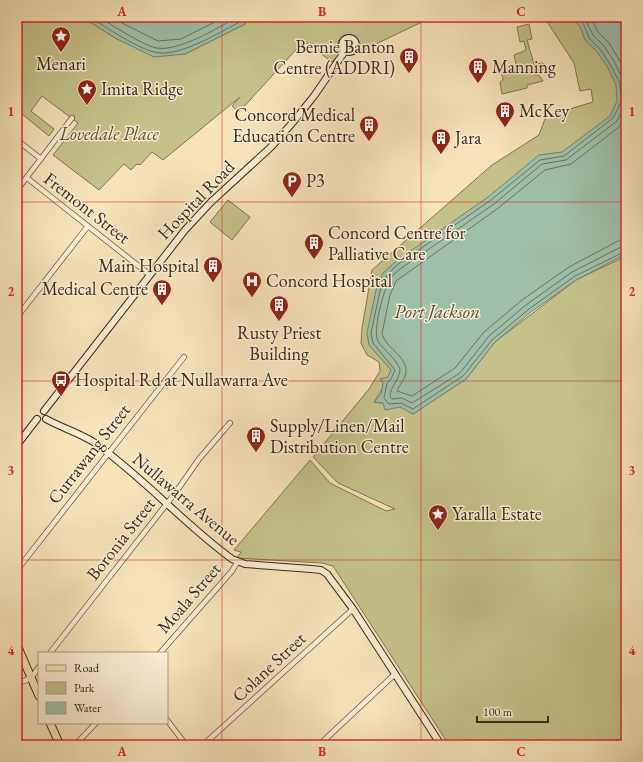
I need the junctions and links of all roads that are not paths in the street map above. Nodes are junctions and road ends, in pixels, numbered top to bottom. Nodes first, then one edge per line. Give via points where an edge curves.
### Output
1 (345, 51) dead end
2 (72, 118) dead end
3 (17, 140) edge
4 (41, 159) junction
5 (27, 178) junction
6 (17, 190) edge
7 (88, 226) junction
8 (150, 275) junction
9 (17, 316) edge
10 (184, 357) dead end
11 (44, 411) junction
12 (37, 419) junction
13 (46, 419) junction
14 (230, 423) dead end
15 (17, 445) edge
16 (108, 453) junction
17 (167, 502) junction
18 (238, 561) junction
19 (17, 570) edge
20 (353, 609) junction
21 (17, 645) edge
22 (51, 652) edge
23 (161, 652) edge
24 (38, 668) edge
25 (395, 674) junction
26 (31, 678) junction
27 (17, 682) edge
28 (38, 694) edge
29 (168, 721) edge
30 (50, 724) edge
31 (95, 724) edge
32 (437, 739) junction
33 (60, 745) edge
34 (75, 745) edge
35 (186, 745) edge
36 (203, 745) edge
37 (319, 745) edge
38 (431, 745) edge
39 (441, 745) edge

1 - 8 main road, Hospital Road via 294,122 199,214
2 - 4 street
3 - 4 street
4 - 5 street
5 - 6 street
5 - 7 street, Fremont Street
7 - 8 street, Fremont Street
7 - 9 street
8 - 11 main road, Hospital Road
10 - 16 street, Currawang Street
11 - 12 main road via 37,413
11 - 13 main road
12 - 13 main road via 42,422
12 - 15 main road
13 - 16 main road, Nullawarra Avenue via 93,442
14 - 17 street, Boronia Street
16 - 17 main road, Nullawarra Avenue
16 - 19 street, Currawang Street
17 - 18 main road, Nullawarra Avenue via 224,553
17 - 22 street, Boronia Street
18 - 20 main road, Nullawarra Avenue via 246,564 321,570 331,577
18 - 23 street, Moala Street via 232,572
20 - 25 main road, Nullawarra Avenue
20 - 36 street, Colane Street
21 - 26 main road
24 - 26 street
25 - 32 main road, Nullawarra Avenue
25 - 37 street
26 - 27 street
26 - 28 main road
29 - 35 street
30 - 33 main road
31 - 34 street
32 - 38 street
32 - 39 main road, Nullawarra Avenue

